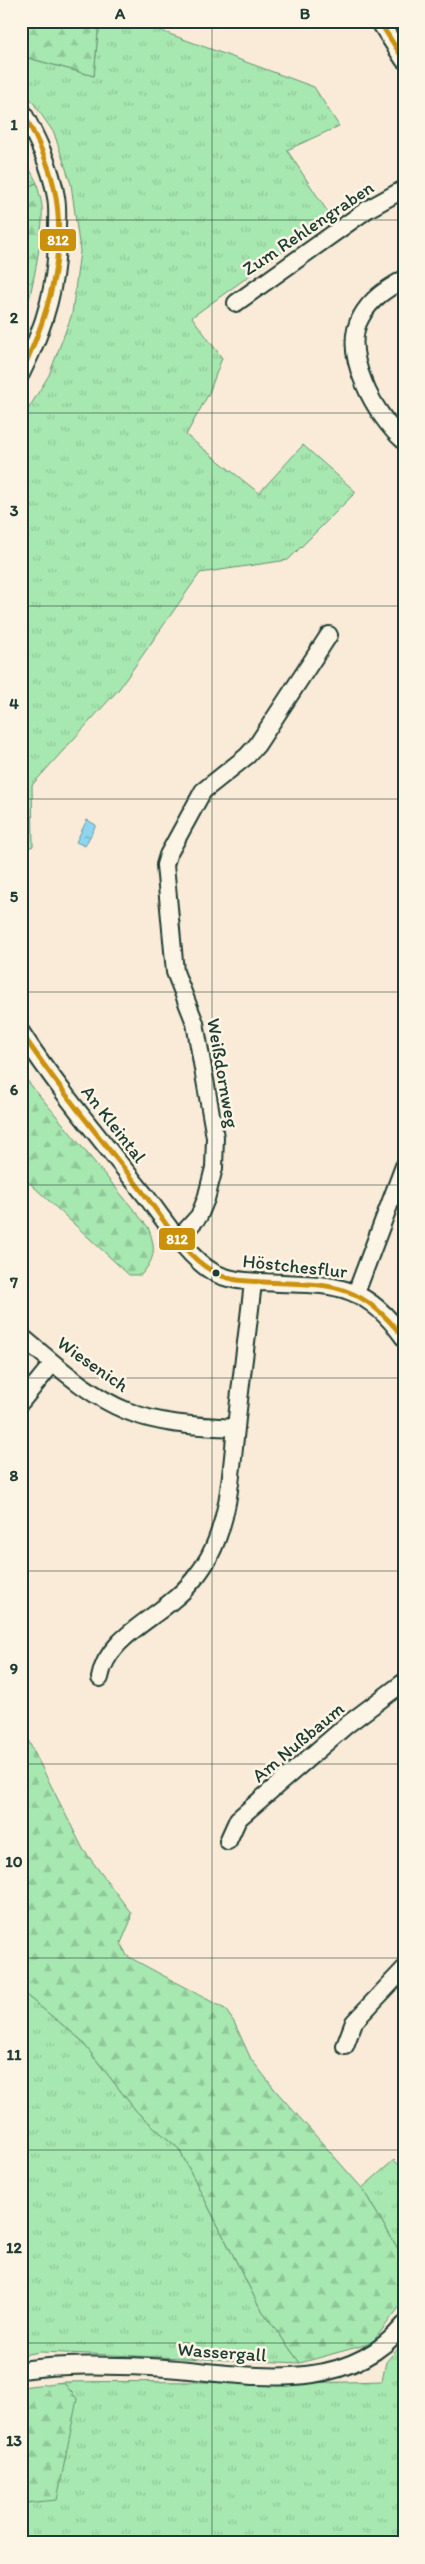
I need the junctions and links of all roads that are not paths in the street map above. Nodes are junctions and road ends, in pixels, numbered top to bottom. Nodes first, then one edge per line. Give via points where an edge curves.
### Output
1 (379, 21) edge
2 (404, 60) edge
3 (21, 109) edge
4 (404, 189) edge
5 (404, 279) edge
6 (236, 303) dead end
7 (21, 374) edge
8 (404, 441) edge
9 (329, 635) dead end
10 (21, 1032) edge
11 (404, 1166) edge
12 (179, 1238) junction
13 (254, 1282) junction
14 (356, 1293) junction
15 (21, 1336) edge
16 (404, 1338) edge
17 (53, 1363) junction
18 (21, 1402) edge
19 (236, 1428) junction
20 (100, 1678) dead end
21 (404, 1682) edge
22 (228, 1841) dead end
23 (404, 1969) edge
24 (345, 2046) dead end
25 (404, 2325) edge
26 (21, 2370) edge

1 - 2 street
3 - 7 street via 46,160 57,198 58,262 49,305 35,347
4 - 6 street, Zum Rehlengraben via 368,209
5 - 8 street via 368,304 359,319 356,335 360,370 370,400
9 - 12 street, Weißdornweg via 257,745 248,756 203,791 165,865 175,972 195,1023 215,1137 214,1168 206,1199 199,1216
10 - 12 street, An Kleintal
11 - 14 street
12 - 13 street, Höstchesflur via 212,1271 236,1280
13 - 14 street, Höstchesflur via 333,1287
13 - 19 street
14 - 16 street, Höstchesflur via 378,1306
15 - 17 street, Wiesenich
17 - 18 street
17 - 19 street, Wiesenich via 94,1394 128,1412 166,1422
19 - 20 street via 226,1507 219,1535 208,1558 174,1599 110,1652 102,1664
21 - 22 street, Am Nußbaum via 348,1724 238,1819
23 - 24 street via 354,2022
25 - 26 street, Wassergall via 370,2357 336,2370 302,2377 140,2367 58,2365

